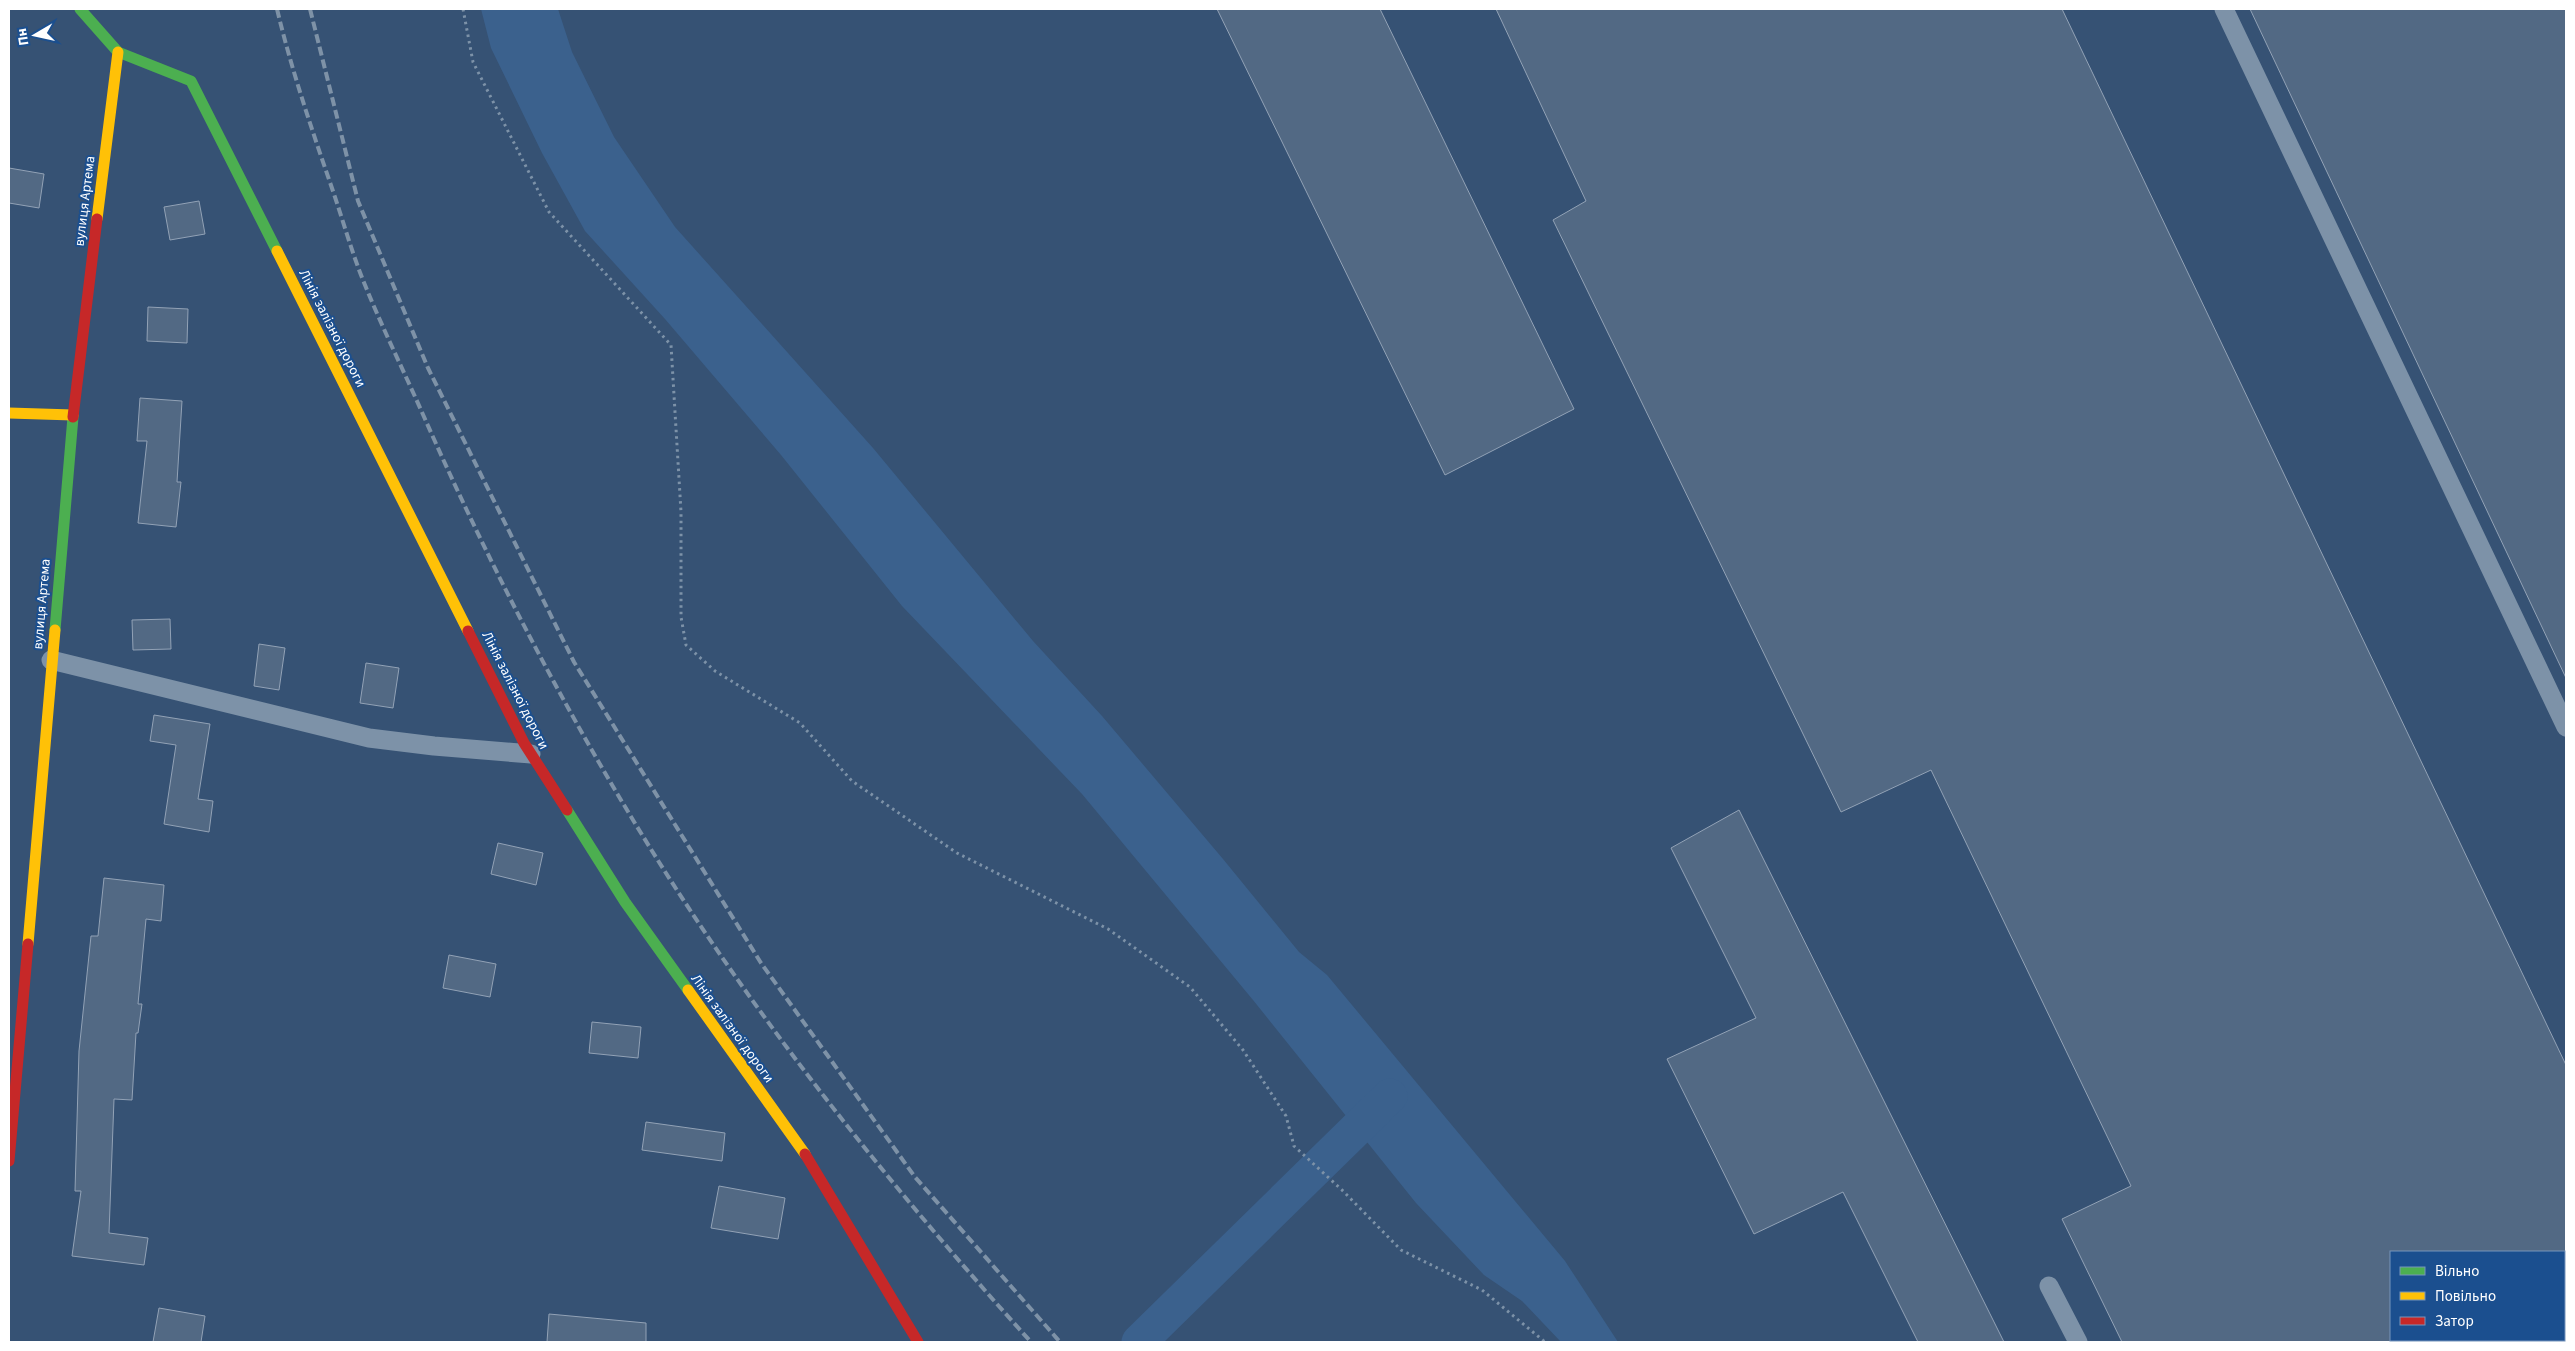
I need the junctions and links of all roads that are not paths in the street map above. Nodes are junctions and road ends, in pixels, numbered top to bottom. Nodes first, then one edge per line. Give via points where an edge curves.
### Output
1 (80, 9) edge
2 (2224, 9) edge
3 (118, 52) junction
4 (9, 413) edge
5 (73, 415) junction
6 (51, 660) junction
7 (2566, 727) edge
8 (531, 754) junction
9 (9, 1161) edge
10 (2049, 1286) dead end
11 (918, 1342) edge
12 (2078, 1342) edge

1 - 3 street
2 - 7 lane
3 - 5 street, вулиця Артема
3 - 8 street, Лінія залізної дороги via 191,81
4 - 5 street
5 - 6 street, вулиця Артема
6 - 8 lane via 369,738
6 - 9 street, вулиця Артема
8 - 11 street, Лінія залізної дороги via 625,902 804,1151
10 - 12 lane

